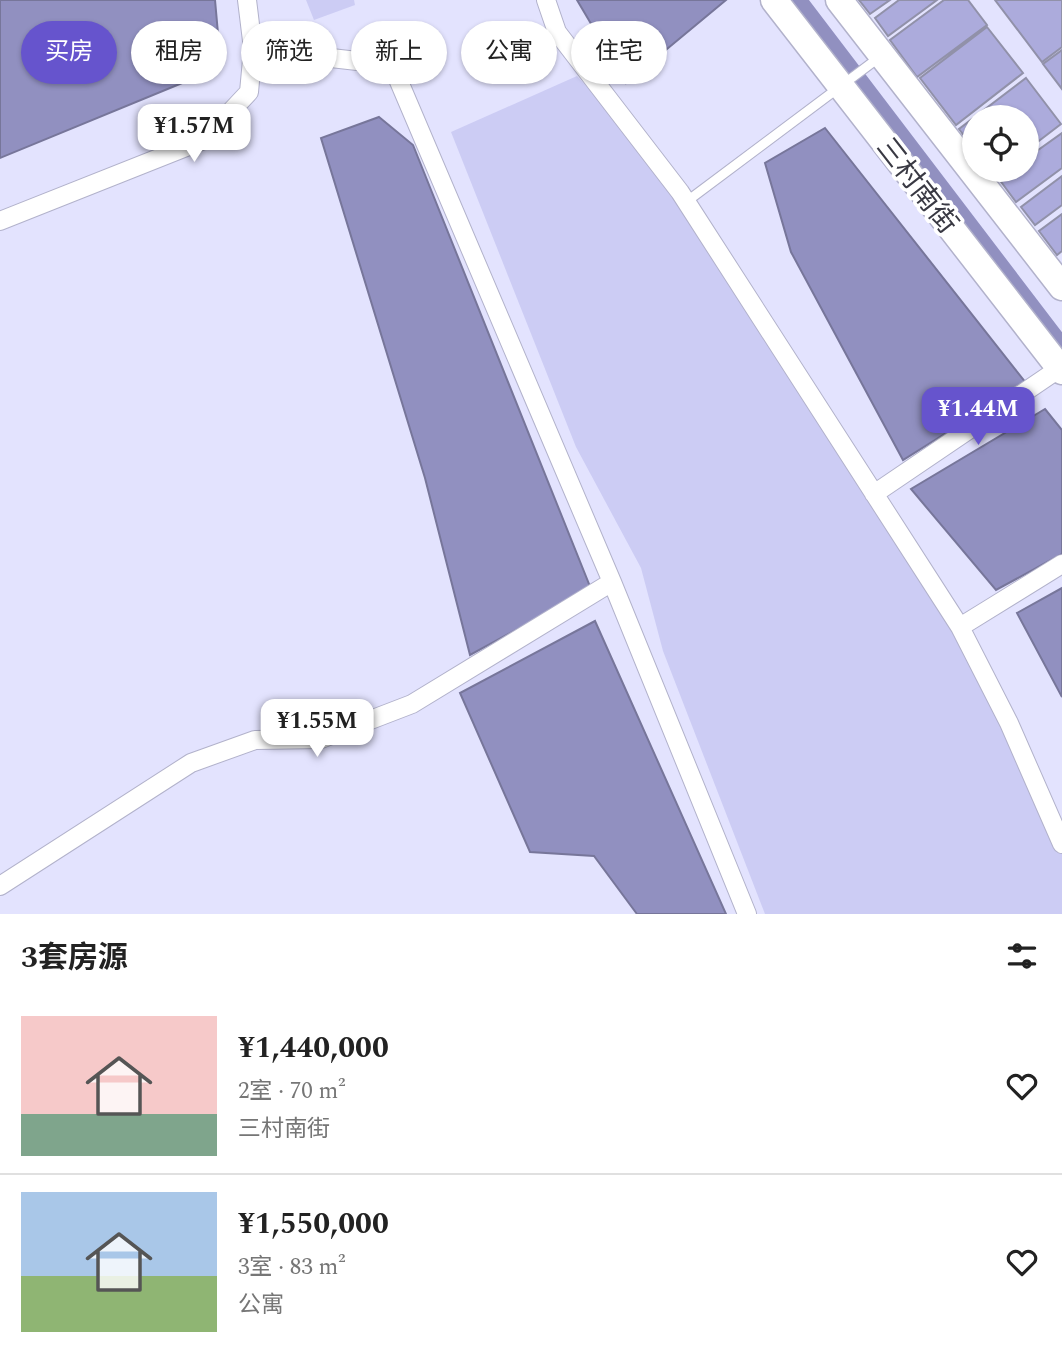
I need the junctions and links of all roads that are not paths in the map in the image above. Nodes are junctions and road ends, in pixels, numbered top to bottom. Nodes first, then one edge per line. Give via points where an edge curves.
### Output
1 (247, 0) edge
2 (546, 0) edge
3 (774, 0) edge
4 (839, 0) edge
5 (250, 21) edge
6 (882, 55) junction
7 (337, 59) edge
8 (850, 79) junction
9 (250, 84) edge
10 (686, 201) junction
11 (0, 221) edge
12 (1062, 287) edge
13 (1061, 369) edge
14 (874, 494) junction
15 (1062, 564) edge
16 (612, 582) junction
17 (960, 627) junction
18 (1062, 844) edge
19 (0, 886) edge
20 (747, 914) edge

1 - 5 street
2 - 10 street via 557,32
3 - 8 street, 三村南街
4 - 6 street, 三村南街
6 - 8 lane
6 - 12 street, 三村南街
7 - 16 street via 391,65
8 - 10 lane
8 - 13 street, 三村南街
9 - 11 street via 249,92 204,140
10 - 14 street
13 - 14 street
14 - 17 street
15 - 17 street
16 - 19 street via 412,704 321,739 255,740 191,763
16 - 20 street
17 - 18 street via 1009,723

